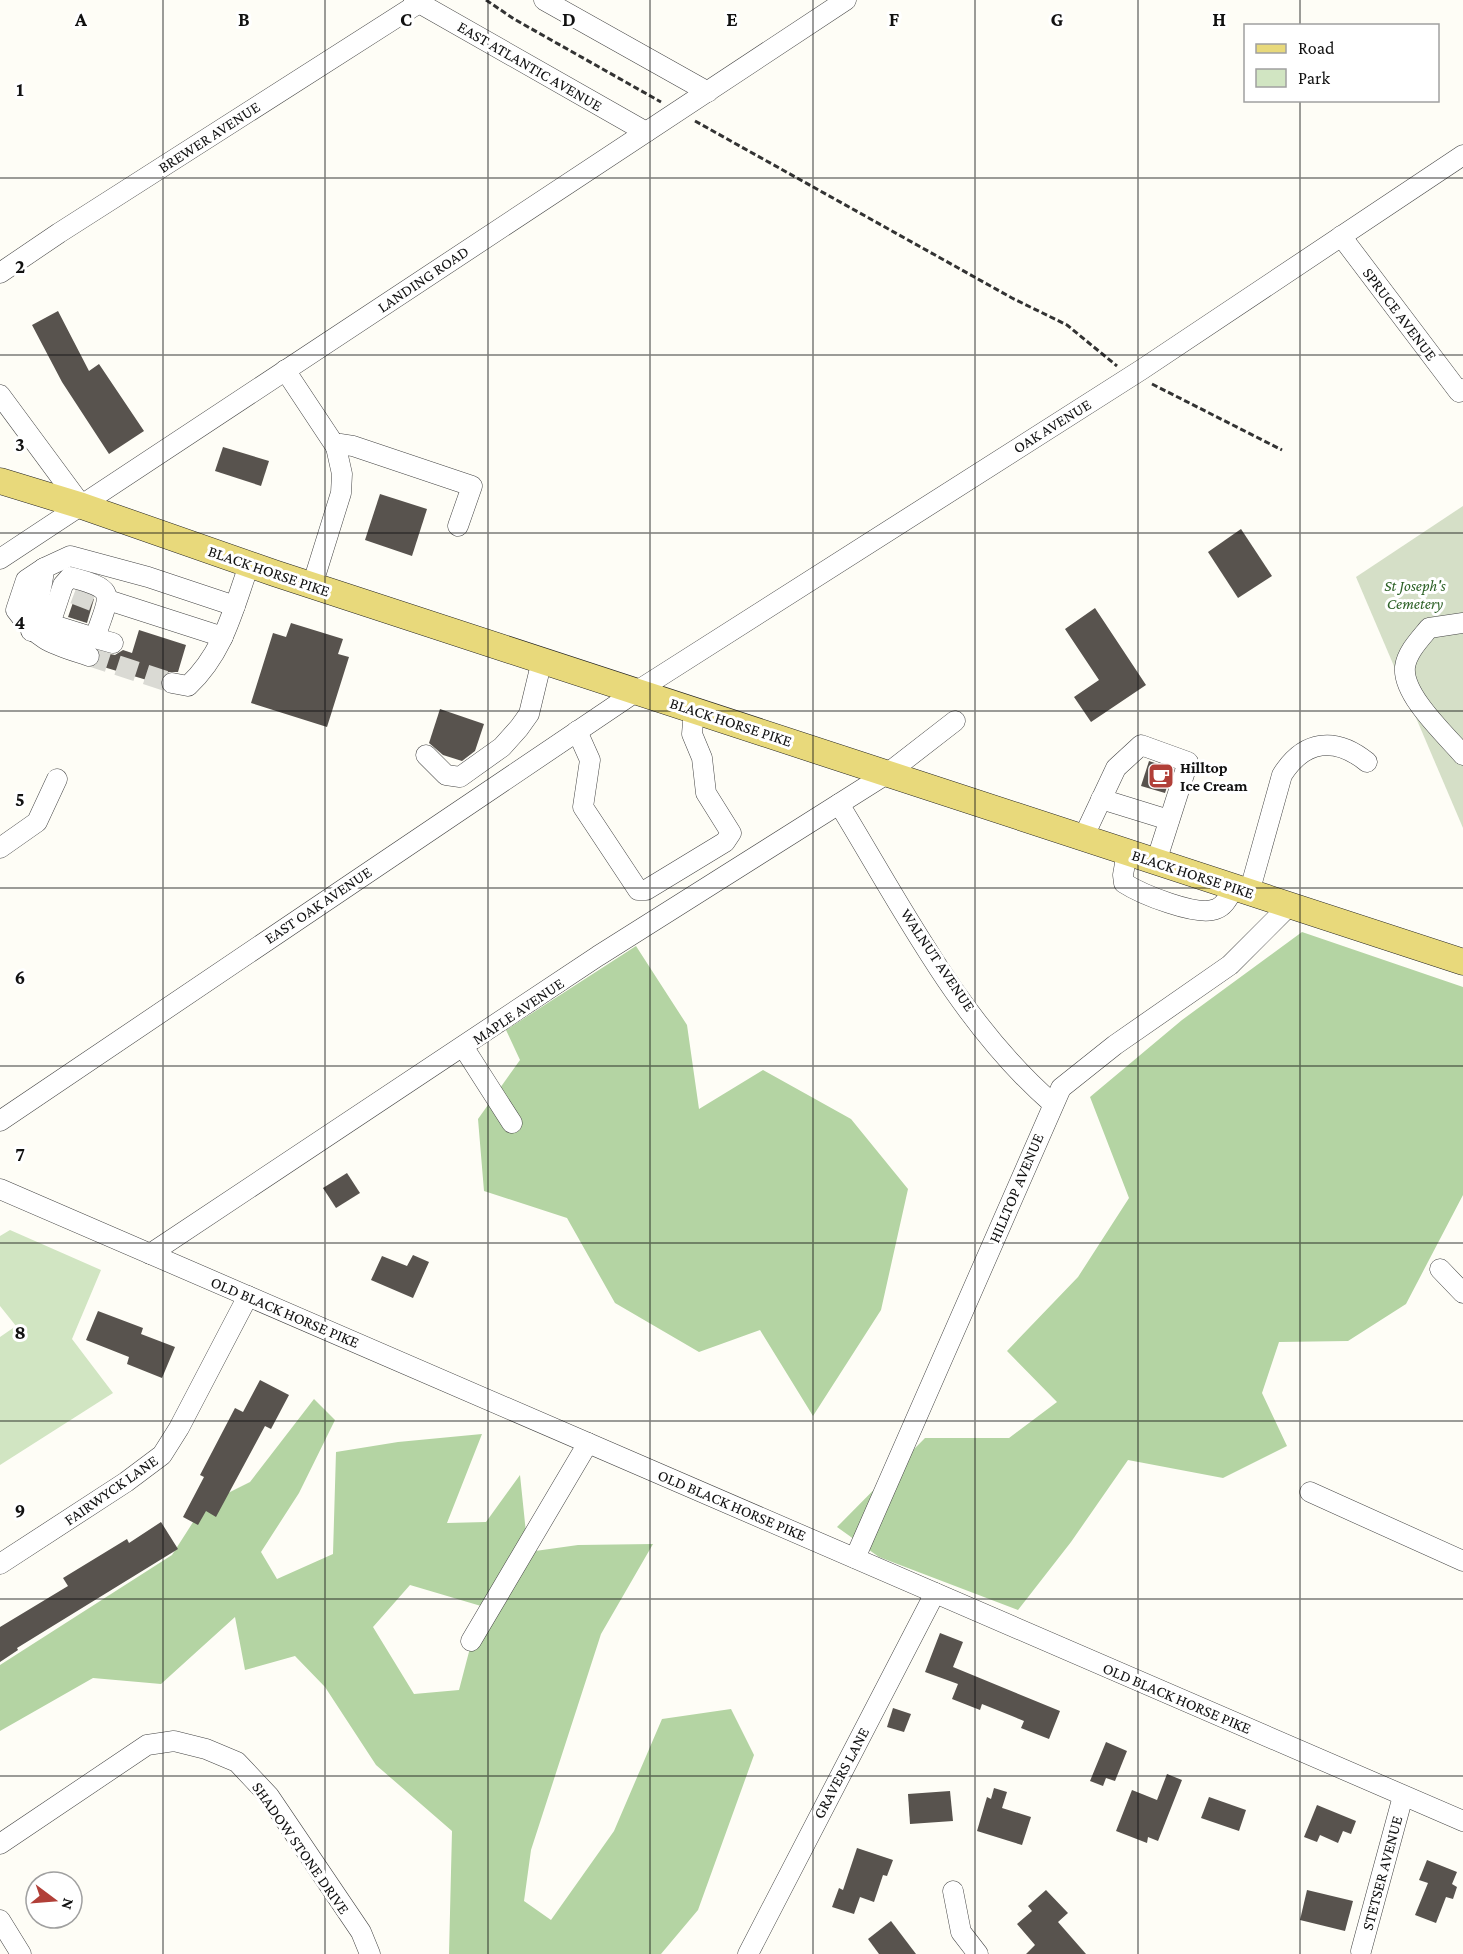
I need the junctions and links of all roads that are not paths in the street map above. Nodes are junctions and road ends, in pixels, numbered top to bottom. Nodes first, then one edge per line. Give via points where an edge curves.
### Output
1 (544, 0) edge
2 (846, 0) edge
3 (417, 1) edge
4 (708, 92) junction
5 (646, 132) junction
6 (1463, 155) edge
7 (1341, 236) junction
8 (0, 273) edge
9 (285, 370) junction
10 (1461, 391) edge
11 (0, 395) edge
12 (336, 447) junction
13 (0, 481) edge
14 (82, 506) junction
15 (458, 526) dead end
16 (0, 559) edge
17 (249, 565) junction
18 (312, 586) junction
19 (235, 606) junction
20 (100, 607) junction
21 (1463, 623) edge
22 (224, 637) junction
23 (99, 646) junction
24 (542, 660) junction
25 (172, 683) tunnel mouth
26 (637, 691) junction
27 (694, 710) junction
28 (955, 722) dead end
29 (577, 731) junction
30 (426, 755) dead end
31 (1463, 755) edge
32 (1367, 762) dead end
33 (888, 773) junction
34 (57, 779) dead end
35 (1101, 799) junction
36 (839, 804) junction
37 (1169, 820) junction
38 (1083, 838) junction
39 (0, 848) edge
40 (1127, 852) junction
41 (1156, 862) junction
42 (1241, 890) junction
43 (1289, 906) junction
44 (1463, 962) edge
45 (464, 1048) junction
46 (1052, 1103) junction
47 (0, 1121) edge
48 (512, 1123) dead end
49 (0, 1189) edge
50 (150, 1254) junction
51 (1440, 1269) dead end
52 (1463, 1293) edge
53 (248, 1296) junction
54 (588, 1443) junction
55 (1310, 1492) dead end
56 (855, 1558) junction
57 (1463, 1561) edge
58 (0, 1564) edge
59 (935, 1593) junction
60 (471, 1641) dead end
61 (1403, 1796) junction
62 (1463, 1821) edge
63 (0, 1844) edge
64 (953, 1891) dead end
65 (0, 1920) edge
66 (1361, 1951) dead end
67 (21, 1954) edge
68 (370, 1954) edge
69 (748, 1954) edge
70 (978, 1954) edge

1 - 4 street
2 - 4 street, LANDING ROAD
3 - 5 street, EAST ATLANTIC AVENUE
3 - 8 street, BREWER AVENUE
4 - 5 street, LANDING ROAD
5 - 9 street, LANDING ROAD
6 - 7 street, OAK AVENUE
7 - 10 street, SPRUCE AVENUE
7 - 26 street, OAK AVENUE via 1134,375
9 - 12 street
9 - 14 street, LANDING ROAD
11 - 14 street
12 - 15 street via 345,444 472,486
12 - 18 street via 342,474 341,493
13 - 14 main road, BLACK HORSE PIKE
14 - 16 street, LANDING ROAD
14 - 17 main road, BLACK HORSE PIKE
17 - 18 main road, BLACK HORSE PIKE
17 - 19 street
18 - 24 main road, BLACK HORSE PIKE
19 - 22 street
19 - 23 street via 70,556 44,568 44,585 31,632 42,639
20 - 22 street
20 - 23 street
20 - 23 street via 100,585 70,577 66,598 50,624
21 - 31 street via 1429,628 1414,646 1405,666 1417,700
22 - 25 street via 188,686
24 - 26 main road, BLACK HORSE PIKE
24 - 30 street via 529,714 502,747 460,777 446,775
26 - 27 main road, BLACK HORSE PIKE
26 - 29 street, EAST OAK AVENUE
27 - 29 street via 692,734 702,758 706,793 731,833 725,842 646,890 638,890 628,878 583,807 590,760
27 - 33 main road, BLACK HORSE PIKE
28 - 33 street, MAPLE AVENUE
29 - 47 street, EAST OAK AVENUE
32 - 42 street via 1352,750 1322,745 1306,749 1292,760 1282,775
33 - 36 street, MAPLE AVENUE
33 - 38 main road, BLACK HORSE PIKE
34 - 39 street via 37,822
35 - 37 street
35 - 37 street via 1116,768 1141,745 1188,762
35 - 38 street
36 - 45 street, MAPLE AVENUE via 598,956
36 - 46 street, WALNUT AVENUE via 947,980 1010,1061
37 - 41 street
38 - 40 main road, BLACK HORSE PIKE
40 - 41 main road, BLACK HORSE PIKE
40 - 42 street via 1124,883 1171,903 1213,910
41 - 42 main road, BLACK HORSE PIKE
42 - 43 main road, BLACK HORSE PIKE
43 - 44 main road, BLACK HORSE PIKE
43 - 46 street, HILLTOP AVENUE via 1230,965 1114,1045 1061,1088
45 - 48 street
45 - 50 street, MAPLE AVENUE
46 - 56 street, HILLTOP AVENUE
49 - 50 street, OLD BLACK HORSE PIKE
50 - 53 street, OLD BLACK HORSE PIKE
51 - 52 street
53 - 54 street, OLD BLACK HORSE PIKE
53 - 58 street, FAIRWYCK LANE via 162,1455
54 - 56 street, OLD BLACK HORSE PIKE
54 - 60 street
55 - 57 street
56 - 59 street, OLD BLACK HORSE PIKE
59 - 61 street, OLD BLACK HORSE PIKE
59 - 69 street, GRAVERS LANE
61 - 62 street, OLD BLACK HORSE PIKE
61 - 66 street, STETSER AVENUE
63 - 68 street, SHADOW STONE DRIVE via 147,1745 174,1741 206,1749 237,1762 269,1797 361,1932
64 - 70 street via 961,1932
65 - 67 street

